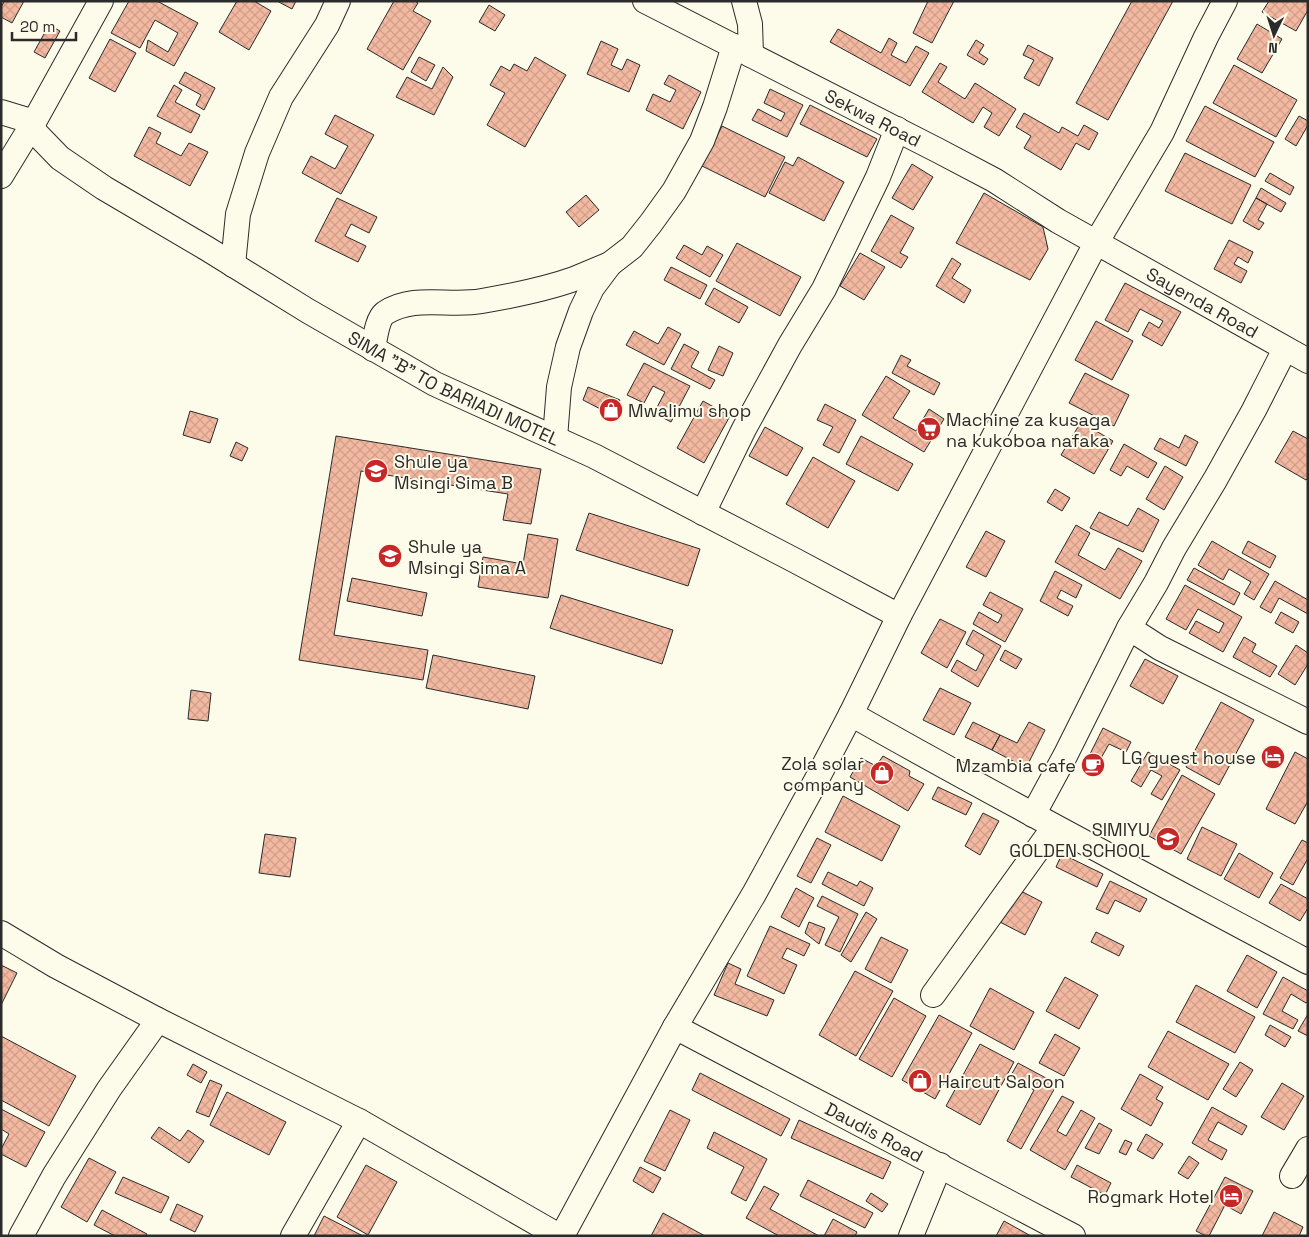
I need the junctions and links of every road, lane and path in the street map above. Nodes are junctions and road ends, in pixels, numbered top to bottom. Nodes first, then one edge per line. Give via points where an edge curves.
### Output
1 (101, 1) edge
2 (338, 1) edge
3 (645, 1) edge
4 (744, 1) edge
5 (1225, 1) edge
6 (742, 51) junction
7 (1, 112) edge
8 (32, 124) junction
9 (896, 129) junction
10 (1, 176) edge
11 (1096, 243) junction
12 (610, 264) junction
13 (233, 265) junction
14 (373, 349) junction
15 (1301, 353) edge
16 (555, 438) junction
17 (703, 513) junction
18 (899, 616) junction
19 (1129, 628) junction
20 (851, 714) junction
21 (1308, 722) edge
22 (1033, 815) junction
23 (1054, 827) junction
24 (1, 933) edge
25 (1308, 962) edge
26 (933, 995) dead end
27 (158, 1020) junction
28 (675, 1027) junction
29 (359, 1121) junction
30 (1308, 1149) edge
31 (940, 1165) junction
32 (1292, 1176) dead end
33 (21, 1236) edge
34 (293, 1236) edge
35 (560, 1236) edge
36 (911, 1236) edge
37 (1073, 1236) edge

1 - 8 street
2 - 13 street via 327,25 281,97 257,153 238,214
3 - 6 street, Sekwa Road
4 - 6 street via 750,24
5 - 11 street via 1162,132
6 - 9 street, Sekwa Road
6 - 12 street via 674,191 632,247
7 - 8 street
8 - 10 street
8 - 13 street, SIMA "B" TO BARIADI MOTEL via 60,158
9 - 11 street, Sekwa Road via 994,180
9 - 17 street via 878,177 824,289 749,420
11 - 15 street, Sayenda Road
11 - 18 street
12 - 14 street via 573,279 480,302 419,302 398,306 382,315
12 - 16 street via 592,288 568,347 559,388
13 - 14 street, SIMA "B" TO BARIADI MOTEL
14 - 16 street, SIMA "B" TO BARIADI MOTEL via 435,384
15 - 19 street via 1254,410
16 - 17 street, SIMA "B" TO BARIADI MOTEL
17 - 18 street, SIMA "B" TO BARIADI MOTEL
18 - 20 street
19 - 21 street via 1160,648
19 - 22 street
20 - 22 street
20 - 28 street via 754,894
22 - 23 street
23 - 25 street
23 - 26 street
24 - 27 street
27 - 29 street
27 - 33 street via 108,1089
28 - 31 street, Daudis Road
28 - 35 street
29 - 34 street
29 - 35 street
30 - 32 street
31 - 36 street
31 - 37 street, Daudis Road

